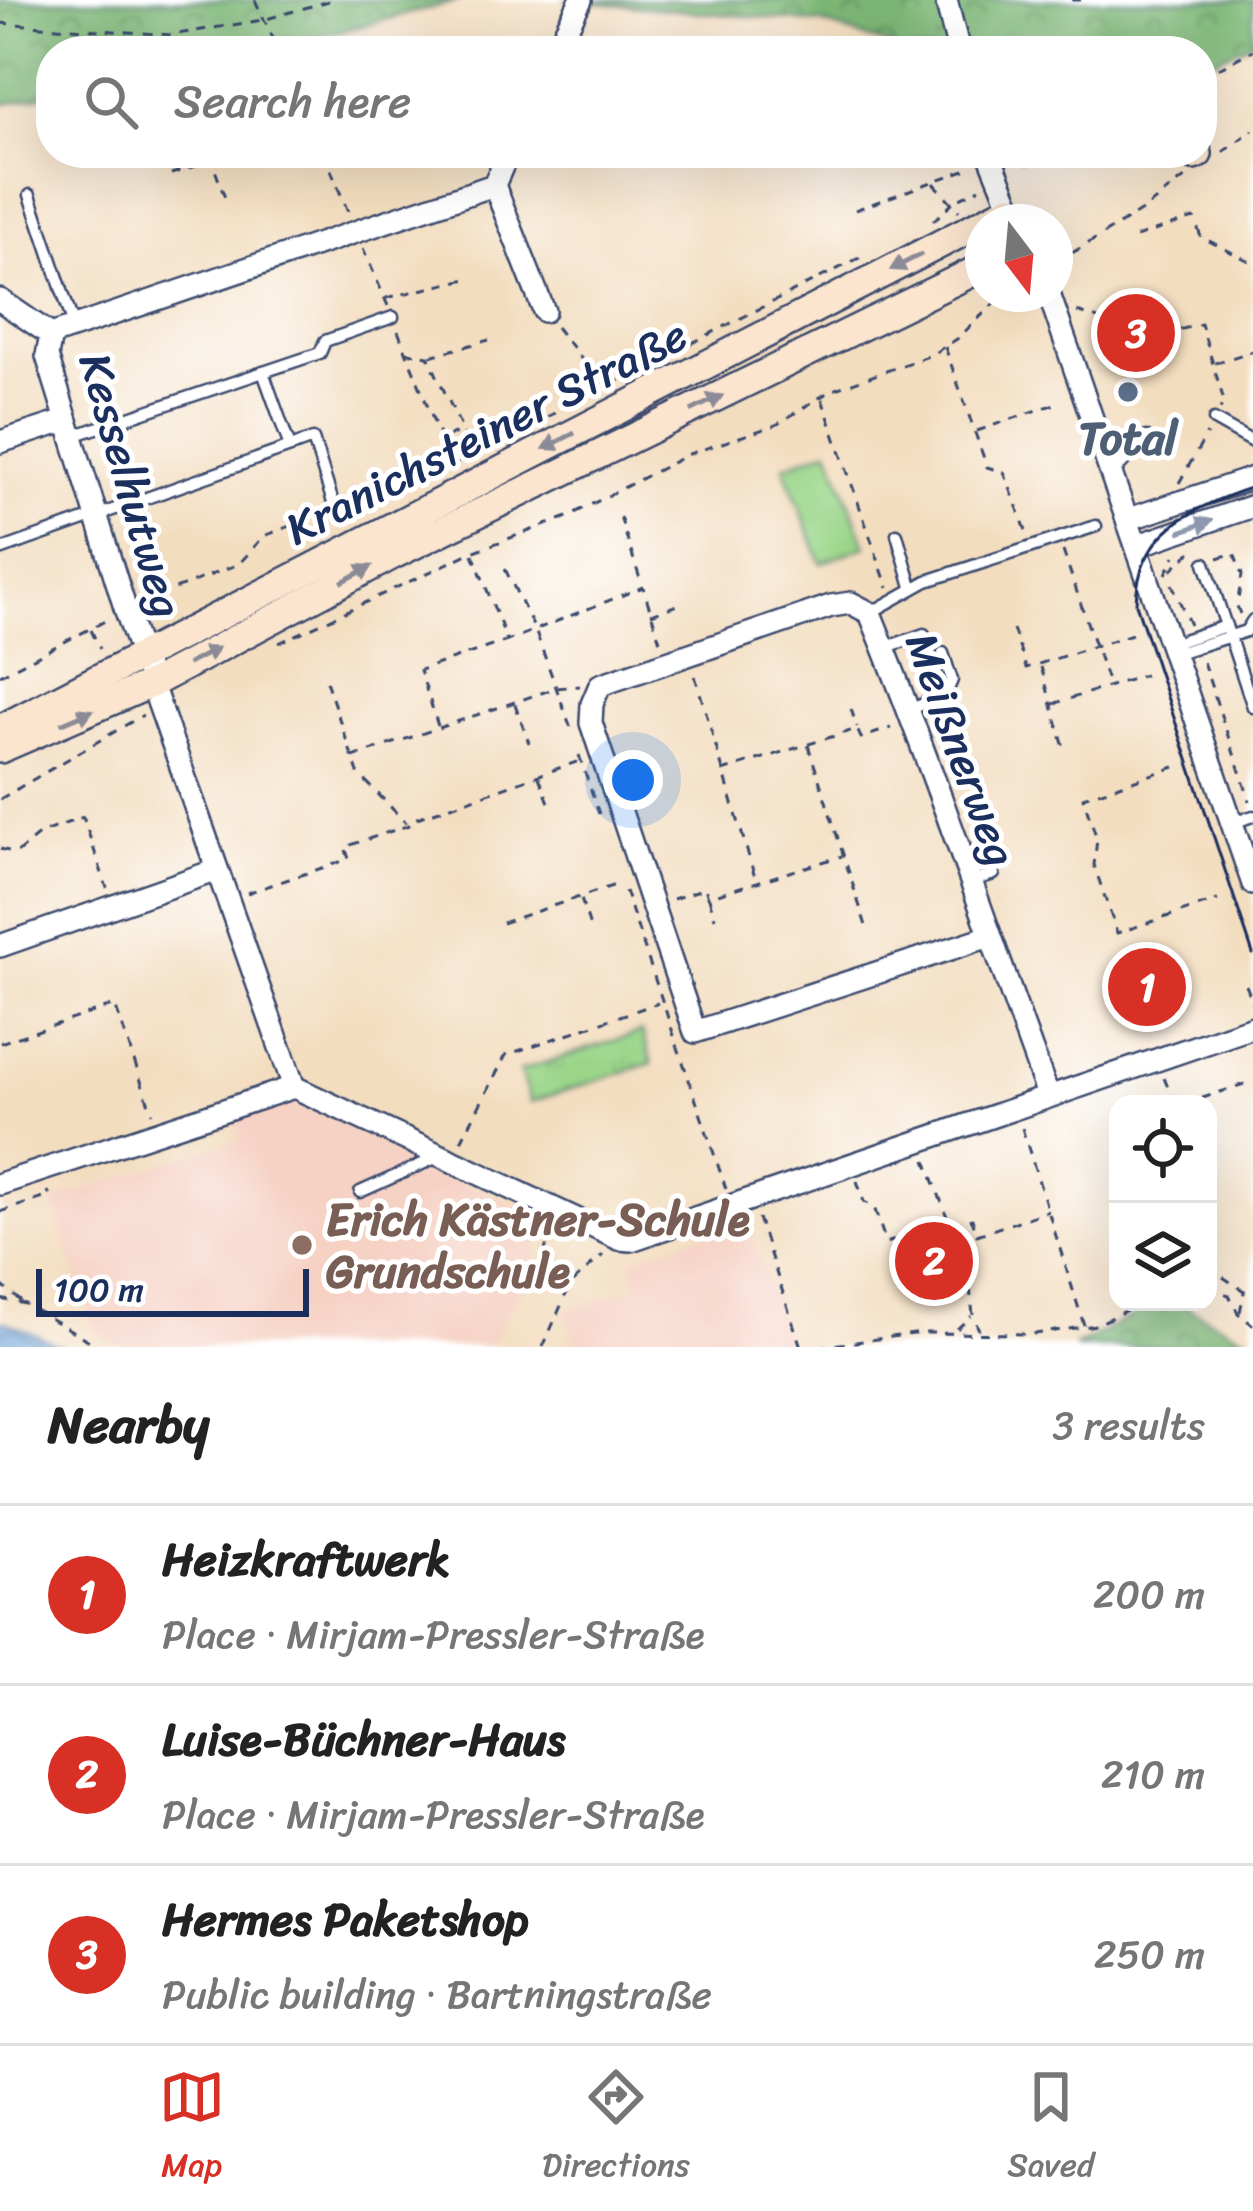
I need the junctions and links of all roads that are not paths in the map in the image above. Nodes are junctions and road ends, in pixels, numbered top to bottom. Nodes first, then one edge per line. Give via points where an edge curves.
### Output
1 (581, 0) edge
2 (946, 0) edge
3 (563, 36) edge
4 (955, 36) edge
5 (501, 168) edge
6 (994, 168) edge
7 (494, 185) junction
8 (30, 194) dead end
9 (1009, 204) edge
10 (965, 239) edge
11 (965, 276) edge
12 (0, 300) edge
13 (544, 311) road end
14 (1056, 312) edge
15 (392, 317) road end
16 (74, 326) junction
17 (51, 335) junction
18 (263, 372) junction
19 (1214, 420) road end
20 (68, 429) junction
21 (1146, 436) dead end
22 (0, 442) edge
23 (1253, 442) edge
24 (290, 447) junction
25 (1113, 473) junction
26 (1253, 478) edge
27 (1253, 506) edge
28 (334, 509) road end
29 (96, 518) junction
30 (1130, 519) junction
31 (1096, 526) dead end
32 (896, 534) dead end
33 (1138, 545) junction
34 (0, 550) edge
35 (1205, 563) road end
36 (912, 586) junction
37 (870, 613) junction
38 (1250, 625) edge
39 (1228, 630) junction
40 (924, 634) dead end
41 (884, 648) junction
42 (1172, 649) junction
43 (943, 653) dead end
44 (142, 655) junction
45 (157, 693) junction
46 (1253, 707) edge
47 (908, 716) junction
48 (0, 729) edge
49 (0, 749) edge
50 (1246, 816) edge
51 (217, 870) junction
52 (994, 874) dead end
53 (970, 882) junction
54 (1253, 884) edge
55 (990, 937) junction
56 (0, 946) edge
57 (1253, 1027) edge
58 (294, 1087) junction
59 (1048, 1095) junction
60 (452, 1148) junction
61 (0, 1184) edge
62 (360, 1192) dead end

1 - 3 street
2 - 4 street
5 - 7 street
6 - 9 street
7 - 13 street
7 - 16 street
8 - 16 lane
10 -> 44 main road, Kranichsteiner Straße
45 -> 11 main road, Kranichsteiner Straße via 395,554
12 - 17 street
14 - 25 street
15 - 18 lane
16 - 17 street
17 - 20 street, Kesselhutweg via 47,356
18 - 20 lane
18 - 24 lane
19 - 23 lane
20 - 22 street
20 - 29 street, Kesselhutweg
21 - 25 lane
24 - 28 lane via 313,439
24 - 29 lane
25 - 30 street
26 - 30 street
33 -> 27 street
29 - 34 lane
29 - 44 street, Kesselhutweg
30 - 33 street
31 - 36 lane
32 - 36 lane
33 - 42 street
35 - 39 lane
36 - 37 lane
37 - 41 street, Meißnerweg
37 - 55 street, Meißnerweg via 851,602 831,605 600,685 592,704 591,723 695,1032
38 - 39 lane
39 - 42 lane
39 - 46 lane
40 - 41 lane
41 - 47 street, Meißnerweg
42 - 50 street
43 - 47 lane via 952,680 946,694
44 - 45 street, Kesselhutweg
44 - 48 main road, Kranichsteiner Straße
49 -> 45 main road, Kranichsteiner Straße
45 - 51 street, Kesselhutweg
47 - 53 street, Meißnerweg
50 - 54 street
51 - 56 street
51 - 58 street, Kesselhutweg
52 - 53 lane
53 - 55 street, Meißnerweg
55 - 59 street, Meißnerweg
57 - 59 street
58 - 60 street
58 - 61 street
59 - 60 street via 632,1240 565,1213
60 - 62 lane

